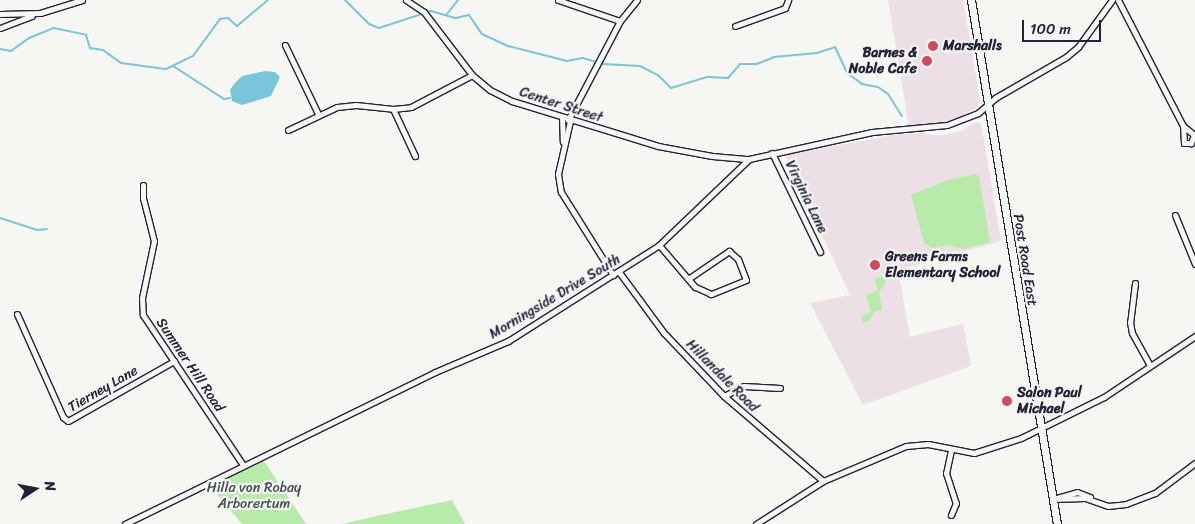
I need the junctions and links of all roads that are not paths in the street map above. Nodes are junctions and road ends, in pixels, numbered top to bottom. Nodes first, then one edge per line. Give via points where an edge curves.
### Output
1 (82, 0) edge
2 (406, 0) edge
3 (559, 0) edge
4 (637, 0) edge
5 (788, 0) edge
6 (971, 0) edge
7 (1112, 0) edge
8 (1118, 0) edge
9 (40, 13) junction
10 (0, 14) edge
11 (620, 21) junction
12 (735, 26) dead end
13 (0, 28) edge
14 (285, 45) dead end
15 (472, 75) junction
16 (987, 105) junction
17 (393, 109) junction
18 (318, 114) junction
19 (567, 119) junction
20 (1183, 126) dead end
21 (288, 130) dead end
22 (564, 147) junction
23 (772, 152) junction
24 (415, 156) dead end
25 (749, 159) junction
26 (143, 185) dead end
27 (1175, 216) dead end
28 (659, 245) junction
29 (820, 252) dead end
30 (1195, 264) edge
31 (619, 272) junction
32 (613, 275) junction
33 (688, 279) junction
34 (1135, 283) dead end
35 (17, 314) dead end
36 (1195, 336) edge
37 (174, 361) junction
38 (1150, 365) junction
39 (780, 388) dead end
40 (724, 396) junction
41 (1041, 429) junction
42 (951, 450) junction
43 (1195, 463) edge
44 (243, 465) junction
45 (823, 481) junction
46 (1053, 499) junction
47 (951, 515) dead end
48 (125, 524) edge
49 (756, 524) edge
50 (1057, 524) edge

1 - 9 street
2 - 15 street, Center Street via 426,14
3 - 11 street
4 - 11 street
5 - 12 street via 785,8
6 - 16 main road, Post Road East
7 - 16 street, Morningside Drive South via 1066,57
8 - 20 street
9 - 10 street
9 - 13 street
11 - 19 street
14 - 18 street
15 - 17 street via 411,107
15 - 19 street, Center Street via 490,90 512,101
16 - 23 street, Morningside Drive South via 972,116 947,125 872,132
16 - 41 main road, Post Road East
17 - 18 street via 356,105
17 - 24 street
18 - 21 street
19 - 22 street
19 - 22 street
19 - 25 street, Center Street via 658,146
22 - 32 street via 558,174 561,192
23 - 25 street, Morningside Drive South
23 - 29 street, Virginia Lane
25 - 28 street, Morningside Drive South
26 - 37 street, Summer Hill Road via 143,198 154,241 142,298 143,315
27 - 30 street
28 - 31 street, Morningside Drive South
28 - 33 street
31 - 32 street, Morningside Drive South
31 - 40 street, Hillandale Road via 664,333
32 - 44 street, Morningside Drive South via 508,341 435,372 317,432
33 - 33 street via 700,291 711,294 742,282 746,275 738,259 729,252
34 - 38 street via 1130,322 1132,333
35 - 37 street, Tierney Lane via 62,417 68,422
36 - 38 street
37 - 44 street, Summer Hill Road
38 - 41 street via 1104,398
39 - 40 street via 744,386
40 - 45 street, Hillandale Road
41 - 42 street via 986,451
41 - 46 main road, Post Road East
42 - 45 street via 928,444 906,446
42 - 47 street via 946,474 956,503
43 - 46 street via 1155,493 1115,505 1077,492
44 - 48 street, Morningside Drive South
45 - 49 street
46 - 50 main road, Post Road East

